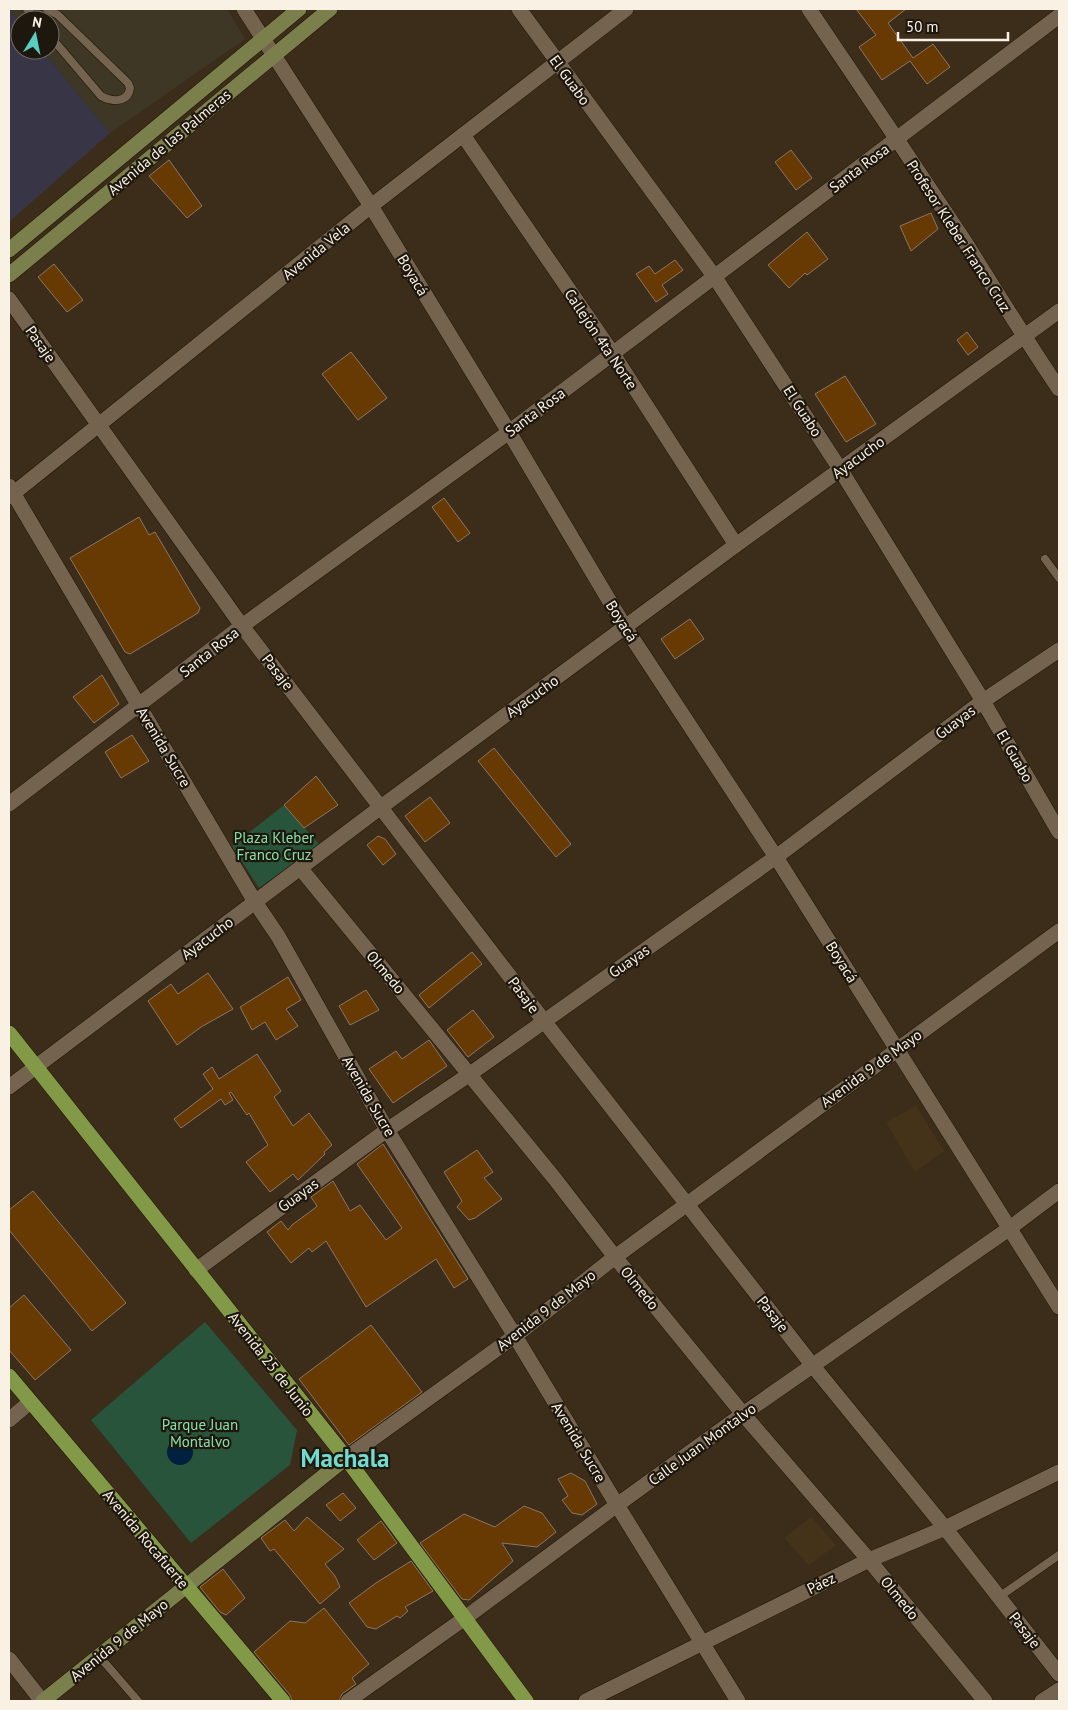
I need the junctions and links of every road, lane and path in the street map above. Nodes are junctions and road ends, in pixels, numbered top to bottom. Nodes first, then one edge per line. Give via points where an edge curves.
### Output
1 (244, 9) edge
2 (300, 9) edge
3 (330, 9) edge
4 (519, 9) edge
5 (626, 9) edge
6 (809, 9) edge
7 (1059, 16) edge
8 (60, 17) edge
9 (263, 39) junction
10 (60, 48) edge
11 (274, 56) junction
12 (558, 63) junction
13 (463, 135) junction
14 (897, 139) junction
15 (371, 206) junction
16 (9, 250) edge
17 (9, 275) edge
18 (714, 276) junction
19 (9, 299) edge
20 (1059, 311) edge
21 (1024, 338) junction
22 (613, 354) junction
23 (1059, 388) edge
24 (98, 426) junction
25 (509, 432) junction
26 (840, 470) junction
27 (10, 492) edge
28 (736, 545) junction
29 (1046, 560) dead end
30 (1059, 578) edge
31 (242, 626) junction
32 (625, 627) junction
33 (1059, 650) edge
34 (983, 701) junction
35 (139, 706) junction
36 (9, 804) edge
37 (380, 807) junction
38 (1059, 832) edge
39 (776, 857) junction
40 (301, 869) junction
41 (255, 902) junction
42 (1059, 931) edge
43 (544, 1022) junction
44 (9, 1033) edge
45 (896, 1049) junction
46 (35, 1066) junction
47 (470, 1074) junction
48 (9, 1087) edge
49 (387, 1130) junction
50 (1059, 1191) edge
51 (687, 1205) junction
52 (1010, 1228) junction
53 (615, 1257) junction
54 (196, 1270) junction
55 (1059, 1307) edge
56 (515, 1336) junction
57 (813, 1366) junction
58 (9, 1376) edge
59 (30, 1402) junction
60 (743, 1414) junction
61 (9, 1420) edge
62 (346, 1458) junction
63 (1059, 1472) edge
64 (617, 1505) junction
65 (945, 1528) junction
66 (1059, 1556) edge
67 (869, 1560) junction
68 (186, 1586) junction
69 (1000, 1597) junction
70 (465, 1618) junction
71 (701, 1642) junction
72 (99, 1656) junction
73 (9, 1659) edge
74 (1059, 1674) edge
75 (1059, 1690) edge
76 (42, 1701) edge
77 (138, 1701) edge
78 (283, 1701) edge
79 (348, 1701) edge
80 (526, 1701) edge
81 (586, 1701) edge
82 (738, 1701) edge
83 (985, 1701) edge
84 (1042, 1701) edge

1 - 9 street, Boyacá
2 - 9 main road, Avenida de las Palmeras
3 - 11 main road, Avenida de las Palmeras
4 - 12 street, El Guabo
5 - 12 street, Avenida Vela
6 - 14 street, Profesor Kleber Franco Cruz
7 - 14 street, Santa Rosa
8 - 10 lane via 128,83 127,97 114,101 101,96
9 - 11 street, Boyacá
9 - 16 main road, Avenida de las Palmeras
11 - 15 street, Boyacá
11 - 17 main road, Avenida de las Palmeras
12 - 13 street, Avenida Vela
12 - 18 street, El Guabo
13 - 15 street, Avenida Vela
13 - 22 street, Callejón 4ta Norte
14 - 18 street, Santa Rosa
14 - 21 street, Profesor Kleber Franco Cruz
15 - 24 street, Avenida Vela
15 - 25 street, Boyacá
18 - 22 street, Santa Rosa
18 - 26 street, El Guabo
19 - 24 street, Pasaje
20 - 21 street, Ayacucho
21 - 23 street, Profesor Kleber Franco Cruz
21 - 26 street, Ayacucho
22 - 25 street, Santa Rosa
22 - 28 street, Callejón 4ta Norte
24 - 27 street, Avenida Vela
24 - 31 street, Pasaje
25 - 31 street, Santa Rosa
25 - 32 street, Boyacá
26 - 28 street, Ayacucho
26 - 34 street, El Guabo
27 - 35 street, Avenida Sucre
28 - 32 street, Ayacucho
29 - 30 lane
31 - 35 street, Santa Rosa
31 - 37 street, Pasaje
32 - 37 street, Ayacucho
32 - 39 street, Boyacá
33 - 34 street, Guayas
34 - 38 street, El Guabo
34 - 39 street, Guayas
35 - 36 street, Santa Rosa
35 - 41 street, Avenida Sucre
37 - 40 street, Ayacucho
37 - 43 street, Pasaje
39 - 43 street, Guayas
39 - 45 street, Boyacá
40 - 41 street, Ayacucho
40 - 47 street, Olmedo
41 - 46 street, Ayacucho
41 - 49 street, Avenida Sucre via 278,936
42 - 45 street, Avenida 9 de Mayo
43 - 47 street, Guayas
43 - 51 street, Pasaje
44 - 46 main road, Avenida 25 de Junio
45 - 51 street, Avenida 9 de Mayo
45 - 52 street, Boyacá
46 - 48 street, Ayacucho
46 - 54 main road, Avenida 25 de Junio
47 - 49 street, Guayas
47 - 53 street, Olmedo
49 - 54 street, Guayas
49 - 56 street, Avenida Sucre
50 - 52 street, Calle Juan Montalvo
51 - 53 street, Avenida 9 de Mayo
51 - 57 street, Pasaje
52 - 55 street, Boyacá
52 - 57 street, Calle Juan Montalvo
53 - 56 street, Avenida 9 de Mayo
53 - 60 street, Olmedo
54 - 62 main road, Avenida 25 de Junio
56 - 62 street, Avenida 9 de Mayo
56 - 64 street, Avenida Sucre
57 - 60 street, Calle Juan Montalvo
57 - 65 street, Pasaje
58 - 59 main road, Avenida Rocafuerte
59 - 61 street
59 - 68 main road, Avenida Rocafuerte
60 - 64 street, Calle Juan Montalvo
60 - 67 street, Olmedo
62 - 68 main road, Avenida 9 de Mayo
62 - 70 main road, Avenida 25 de Junio
63 - 65 street, Páez
64 - 70 street, Calle Juan Montalvo
64 - 71 street, Avenida Sucre
65 - 67 street, Páez
65 - 69 street, Pasaje
66 - 69 lane
67 - 71 street, Páez
67 - 83 street, Olmedo
68 - 72 main road, Avenida 9 de Mayo
68 - 78 main road, Avenida Rocafuerte
69 - 74 street, Pasaje
70 - 79 street, Calle Juan Montalvo
70 - 80 main road, Avenida 25 de Junio
71 - 81 street, Páez
71 - 82 street, Avenida Sucre
72 - 76 main road, Avenida 9 de Mayo
72 - 77 lane
73 - 76 street
75 - 84 street

